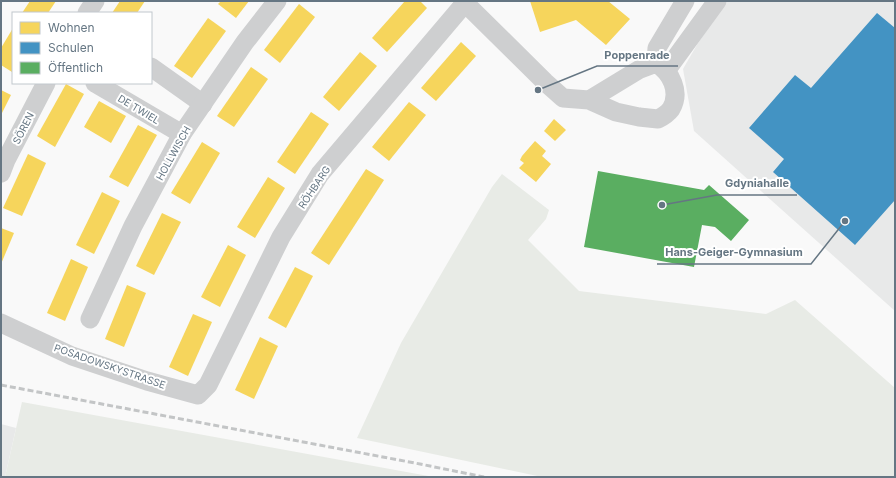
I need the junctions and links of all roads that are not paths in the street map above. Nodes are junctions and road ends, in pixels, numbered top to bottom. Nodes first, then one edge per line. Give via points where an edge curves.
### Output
1 (95, 1) edge
2 (277, 1) edge
3 (685, 1) edge
4 (717, 1) edge
5 (464, 2) edge
6 (88, 12) edge
7 (661, 67) junction
8 (152, 69) edge
9 (45, 84) edge
10 (97, 84) edge
11 (588, 100) junction
12 (202, 104) junction
13 (182, 134) junction
14 (1, 173) edge
15 (90, 319) dead end
16 (1, 323) edge
17 (198, 395) joint

1 - 6 street
2 - 12 street, HOLLWISCH
3 - 7 street via 657,48
4 - 7 street
5 - 11 street via 563,98
5 - 17 street, RÖHBARG via 320,174 281,237 208,385
7 - 11 street via 640,69
7 - 11 street via 673,81 675,95 670,110 658,119 612,111
8 - 12 street
9 - 14 street, SÖREN
10 - 13 street, DE TWIEL
12 - 13 street, HOLLWISCH
13 - 15 street, HOLLWISCH via 133,226
16 - 17 street, POSADOWSKYSTRASSE via 72,356 147,382

